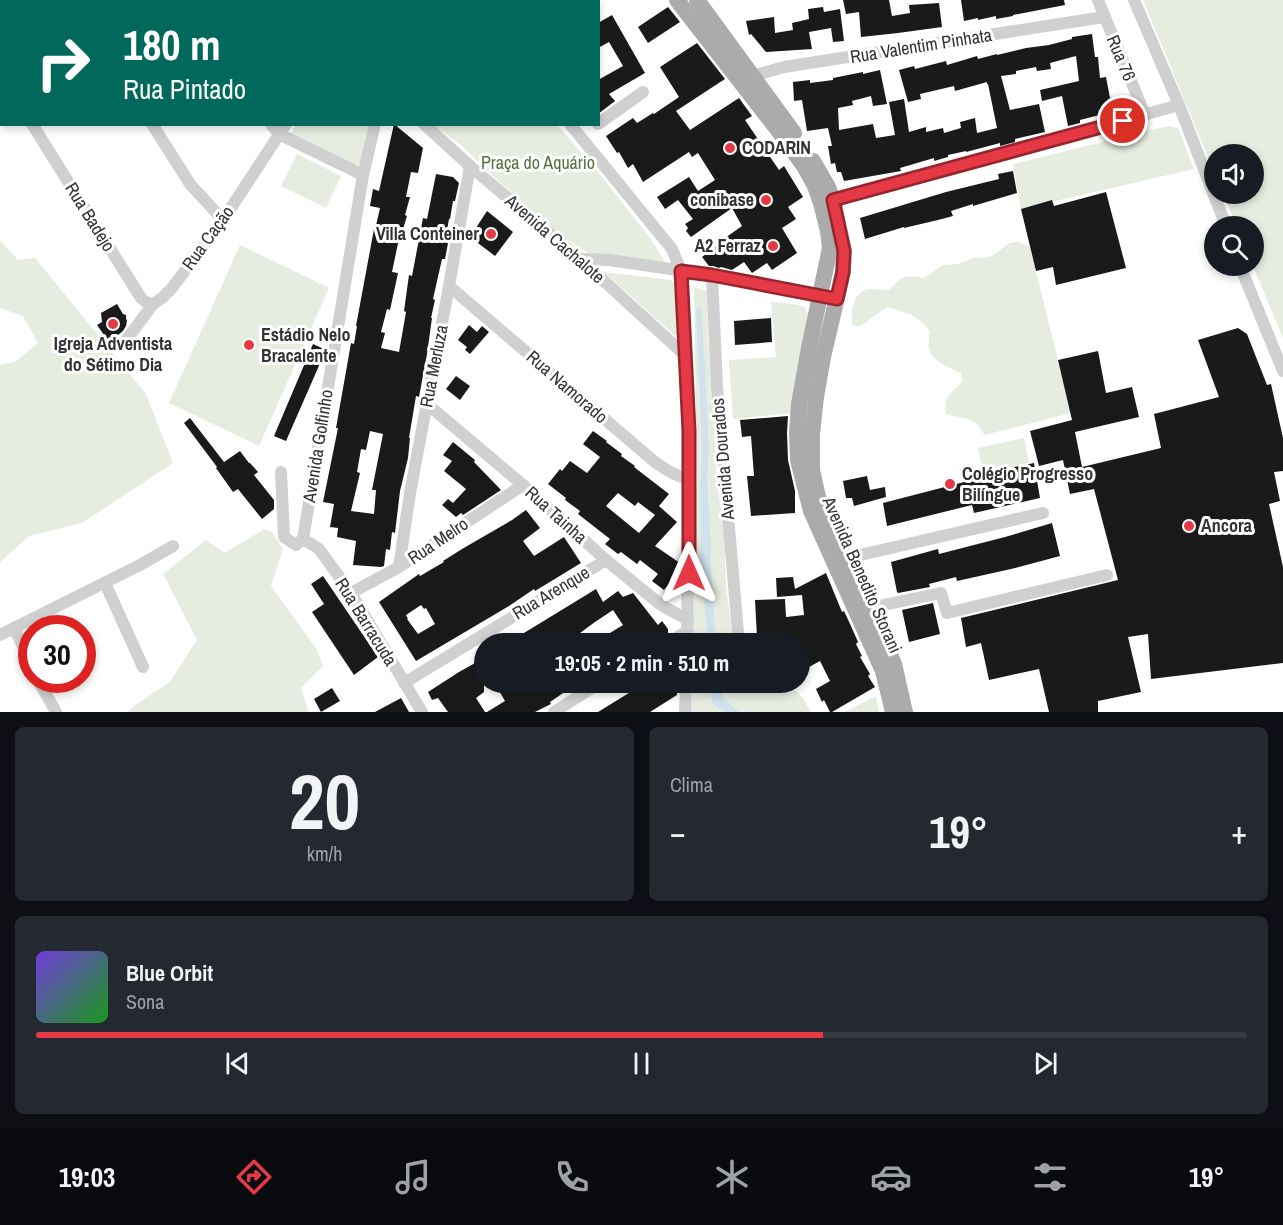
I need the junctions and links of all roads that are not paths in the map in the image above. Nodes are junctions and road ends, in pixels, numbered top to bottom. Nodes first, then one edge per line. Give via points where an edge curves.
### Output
1 (677, 0) edge
2 (697, 0) edge
3 (1098, 0) edge
4 (1134, 0) edge
5 (1104, 17) junction
6 (746, 78) junction
7 (643, 92) dead end
8 (1179, 105) junction
9 (1145, 115) junction
10 (600, 123) edge
11 (33, 126) edge
12 (153, 126) edge
13 (375, 126) edge
14 (426, 126) edge
15 (572, 126) edge
16 (595, 126) edge
17 (279, 128) edge
18 (581, 137) junction
19 (470, 166) junction
20 (363, 175) junction
21 (827, 202) junction
22 (1222, 216) edge
23 (223, 220) junction
24 (580, 259) junction
25 (681, 271) junction
26 (712, 275) junction
27 (1244, 276) edge
28 (450, 286) junction
29 (820, 295) junction
30 (837, 299) junction
31 (153, 304) junction
32 (122, 346) dead end
33 (686, 356) junction
34 (1283, 371) edge
35 (427, 404) junction
36 (281, 472) dead end
37 (689, 480) junction
38 (523, 485) junction
39 (1043, 513) dead end
40 (303, 539) junction
41 (173, 546) dead end
42 (847, 558) junction
43 (606, 560) junction
44 (399, 567) junction
45 (1107, 575) dead end
46 (105, 583) junction
47 (351, 593) junction
48 (869, 608) junction
49 (14, 628) junction
50 (688, 631) edge
51 (738, 633) edge
52 (0, 635) edge
53 (18, 636) edge
54 (143, 667) dead end
55 (404, 683) junction
56 (45, 693) edge
57 (584, 693) edge
58 (686, 693) edge
59 (56, 712) edge
60 (422, 712) edge
61 (554, 712) edge
62 (685, 712) edge
63 (893, 712) edge
64 (905, 712) edge

1 - 6 main road, Avenida Benedito Storani
2 - 6 main road, Avenida Benedito Storani
3 - 5 street, Rua 76
4 - 8 street
5 - 6 street, Rua Valentim Pinhata via 784,67
5 - 9 street, Rua 76
6 - 21 main road, Avenida Benedito Storani via 819,171
7 - 10 street
8 - 9 street
8 - 22 street
9 - 21 street
11 - 31 street, Rua Badejo via 141,298
12 - 23 street via 190,184
13 - 20 street, Avenida Golfinho
14 - 19 street, Avenida Cachalote
15 - 18 street
16 - 18 street
17 - 20 street
17 - 23 street, Rua Cação
18 - 25 street via 672,249
19 - 24 street, Avenida Cachalote
19 - 28 street, Rua Merluza
20 - 40 street, Avenida Golfinho
21 - 29 main road, Avenida Benedito Storani via 830,248
21 - 30 main road, Avenida Benedito Storani via 844,251
23 - 31 street, Rua Cação via 172,288
24 - 25 street
24 - 33 street, Avenida Cachalote
25 - 26 street
25 - 33 street
26 - 29 street
26 - 51 street, Avenida Dourados via 717,387
27 - 34 street
28 - 35 street, Rua Merluza
28 - 37 street, Rua Namorado via 656,463
29 - 30 street
29 - 63 main road, Avenida Benedito Storani via 799,404 798,460 811,511 883,671
30 - 42 main road, Avenida Benedito Storani via 816,397 812,470 818,498
31 - 32 street, Rua Cação
33 - 37 street
35 - 38 street, Rua Tainha
35 - 44 street, Rua Merluza
36 - 40 street, Avenida Golfinho via 284,537 296,545
37 - 50 street
38 - 43 street, Rua Tainha
38 - 44 street, Rua Melro
39 - 42 street
40 - 47 street, Rua Barracuda via 319,549
41 - 46 street
42 - 48 main road, Avenida Benedito Storani
43 - 50 street, Rua Tainha
43 - 55 street, Rua Arenque
44 - 47 street, Rua Melro
45 - 48 street via 947,613 941,592
46 - 49 street
46 - 54 street
47 - 55 street, Rua Barracuda
48 - 64 main road, Avenida Benedito Storani via 894,664
49 - 52 street
49 - 53 street
55 - 60 street, Rua Barracuda
56 - 59 street
57 - 61 street
58 - 62 street

